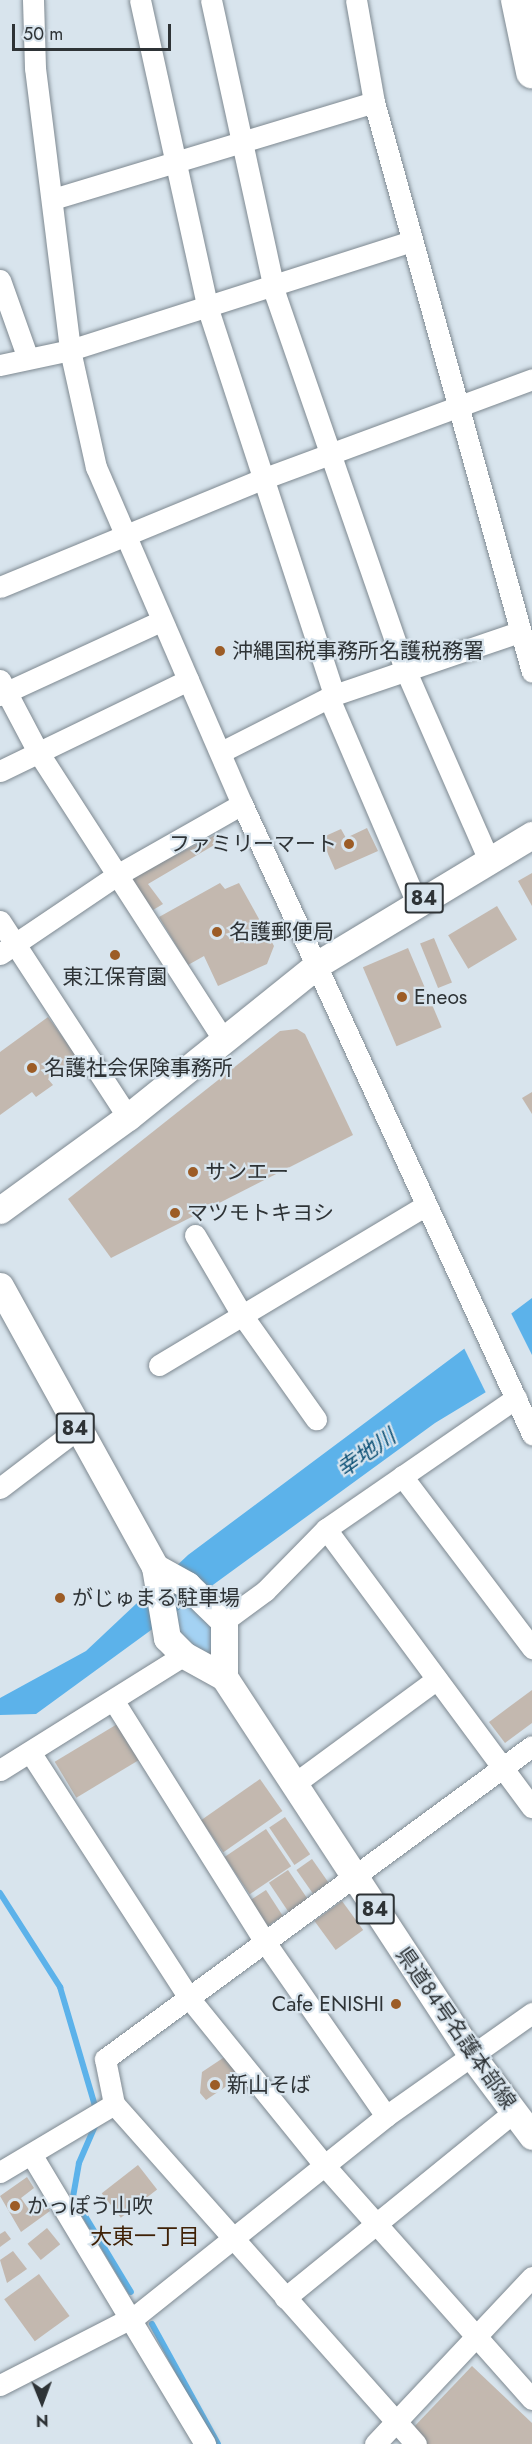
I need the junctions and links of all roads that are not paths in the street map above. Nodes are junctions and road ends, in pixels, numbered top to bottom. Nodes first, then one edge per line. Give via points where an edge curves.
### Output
1 (33, 0) edge
2 (140, 0) edge
3 (211, 0) edge
4 (356, 0) edge
5 (517, 0) edge
6 (532, 72) edge
7 (374, 102) junction
8 (239, 142) junction
9 (175, 160) junction
10 (53, 199) junction
11 (411, 241) junction
12 (0, 280) edge
13 (273, 285) junction
14 (207, 306) junction
15 (70, 350) junction
16 (27, 356) junction
17 (0, 365) edge
18 (532, 379) edge
19 (457, 404) junction
20 (331, 453) junction
21 (265, 478) junction
22 (124, 537) junction
23 (0, 587) edge
24 (161, 621) junction
25 (519, 632) junction
26 (405, 669) junction
27 (532, 672) edge
28 (188, 680) junction
29 (2, 690) edge
30 (331, 696) junction
31 (38, 752) junction
32 (221, 752) junction
33 (0, 771) edge
34 (242, 804) junction
35 (532, 835) edge
36 (489, 860) junction
37 (117, 875) junction
38 (417, 903) junction
39 (0, 921) edge
40 (7, 948) edge
41 (318, 964) junction
42 (224, 1041) junction
43 (128, 1117) junction
44 (426, 1205) junction
45 (0, 1210) edge
46 (195, 1235) dead end
47 (0, 1286) edge
48 (242, 1315) junction
49 (159, 1365) dead end
50 (514, 1393) junction
51 (316, 1419) dead end
52 (76, 1430) junction
53 (532, 1434) edge
54 (402, 1476) junction
55 (0, 1488) edge
56 (326, 1529) junction
57 (154, 1567) junction
58 (224, 1621) junction
59 (532, 1648) edge
60 (184, 1656) junction
61 (224, 1677) junction
62 (437, 1679) junction
63 (115, 1703) junction
64 (532, 1746) edge
65 (30, 1752) junction
66 (502, 1767) junction
67 (0, 1770) edge
68 (294, 1784) junction
69 (532, 1807) edge
70 (354, 1877) junction
71 (265, 1942) junction
72 (189, 1998) junction
73 (532, 2013) edge
74 (472, 2056) junction
75 (114, 2104) junction
76 (514, 2112) junction
77 (386, 2116) junction
78 (532, 2136) edge
79 (31, 2154) junction
80 (324, 2165) junction
81 (0, 2172) edge
82 (377, 2223) junction
83 (235, 2238) junction
84 (532, 2277) edge
85 (285, 2298) junction
86 (130, 2318) junction
87 (477, 2336) junction
88 (0, 2385) edge
89 (532, 2399) edge
90 (396, 2423) junction
91 (205, 2444) edge
92 (375, 2444) edge
93 (416, 2444) edge

1 - 10 street via 34,68
2 - 9 street
3 - 8 street
4 - 7 street
5 - 6 highway
7 - 8 street
7 - 11 street
8 - 9 street
8 - 13 street
9 - 10 street
9 - 14 street
10 - 15 street
11 - 13 street
11 - 19 street
12 - 16 street
13 - 14 street
13 - 20 street
14 - 15 street
14 - 21 street
15 - 16 street
15 - 22 street via 96,466
16 - 17 street
18 - 19 street
19 - 20 street
19 - 25 street
20 - 21 street
20 - 26 street
21 - 22 street
21 - 30 street
22 - 23 street
22 - 24 street
24 - 28 street
24 - 29 street
25 - 26 street
25 - 27 street
26 - 30 street
26 - 36 street
28 - 31 street
28 - 32 street
29 - 31 street
30 - 32 street
30 - 38 street
31 - 33 street
31 - 37 street
32 - 34 street
34 - 37 street
34 - 41 street
35 - 36 main road, 84
36 - 38 main road, 84
37 - 40 street
37 - 42 street
38 - 41 main road, 84
39 - 40 street
40 - 43 street
41 - 42 main road, 84
41 - 44 street
42 - 43 main road, 84
43 - 45 main road, 84
44 - 48 street
44 - 50 street
46 - 48 street
47 - 52 main road, 県道84号名護本部線 / 84
48 - 49 street
48 - 51 street
50 - 53 street
50 - 54 street
52 - 55 street
52 - 57 main road, 県道84号名護本部線 / 84
54 - 56 street
54 - 59 street
56 - 58 street via 265,1591
56 - 62 street
57 - 58 main road via 187,1585
57 - 60 main road, 県道84号名護本部線 / 84 via 164,1629
58 - 61 main road
60 - 61 main road, 県道84号名護本部線 / 84
60 - 63 street
61 - 68 main road, 県道84号名護本部線 / 84
62 - 66 street
62 - 68 street
63 - 65 street
63 - 71 street
64 - 66 street
65 - 67 street
65 - 72 street
66 - 69 street
66 - 70 street
68 - 70 main road, 県道84号名護本部線 / 84
70 - 71 street
70 - 74 main road, 県道84号名護本部線 / 84
71 - 72 street
71 - 77 street
72 - 75 street via 105,2059
72 - 80 street
73 - 74 street
74 - 76 main road, 県道84号名護本部線 / 84
74 - 77 street
75 - 79 street
75 - 83 street
76 - 78 main road, 県道84号名護本部線 / 84
76 - 82 street
77 - 80 street
79 - 81 street
79 - 86 street
80 - 82 street
80 - 83 street
82 - 85 street
82 - 87 street
83 - 85 street
83 - 86 street
84 - 87 street
85 - 90 street
86 - 88 street
86 - 91 street
87 - 89 street
87 - 90 street
90 - 92 street
90 - 93 street

